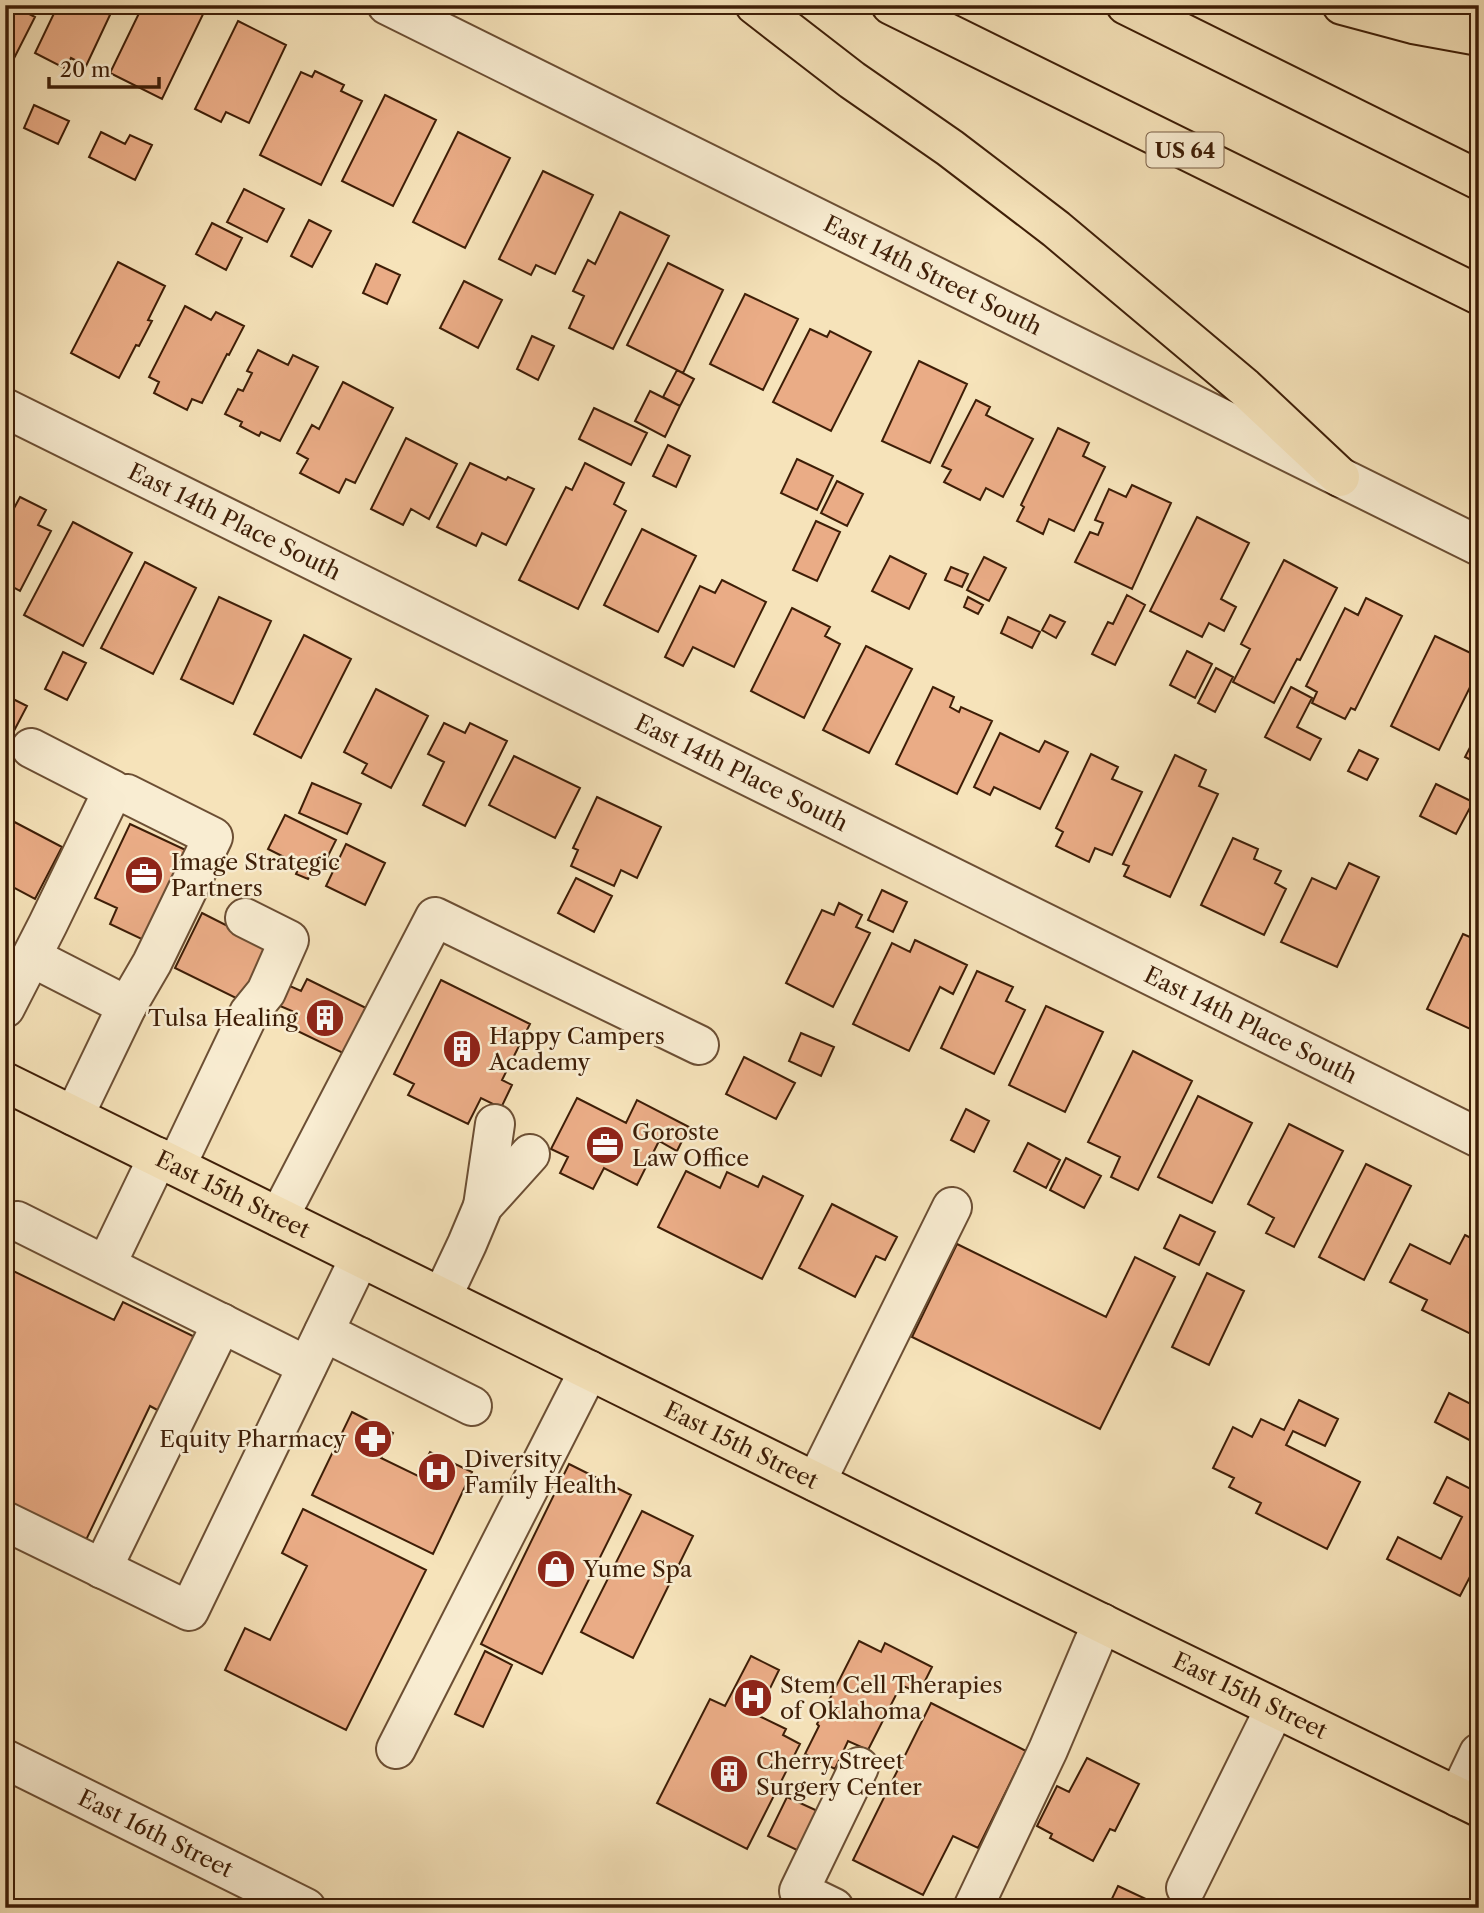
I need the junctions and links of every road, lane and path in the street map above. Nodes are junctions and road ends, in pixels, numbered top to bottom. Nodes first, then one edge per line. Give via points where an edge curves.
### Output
1 (387, 5) edge
2 (755, 5) edge
3 (891, 5) edge
4 (1126, 5) edge
5 (1342, 5) edge
6 (1479, 36) edge
7 (1479, 180) edge
8 (1479, 295) edge
9 (5, 408) edge
10 (1340, 477) junction
11 (1479, 546) edge
12 (31, 748) dead end
13 (127, 794) dead end
14 (245, 918) dead end
15 (47, 964) dead end
16 (127, 1006) junction
17 (5, 1008) edge
18 (699, 1045) dead end
19 (7, 1087) edge
20 (74, 1116) junction
21 (495, 1124) dead end
22 (1479, 1138) edge
23 (530, 1154) dead end
24 (167, 1161) junction
25 (482, 1206) junction
26 (951, 1208) dead end
27 (279, 1217) junction
28 (17, 1221) dead end
29 (360, 1257) junction
30 (106, 1265) junction
31 (442, 1297) junction
32 (222, 1323) junction
33 (324, 1332) junction
34 (307, 1366) junction
35 (589, 1370) junction
36 (472, 1406) dead end
37 (816, 1482) junction
38 (5, 1521) edge
39 (102, 1569) junction
40 (1102, 1623) junction
41 (1275, 1708) junction
42 (396, 1749) dead end
43 (1479, 1753) edge
44 (5, 1759) edge
45 (859, 1767) dead end
46 (1468, 1802) edge
47 (1186, 1888) dead end
48 (306, 1908) edge
49 (834, 1908) edge
50 (973, 1908) edge

1 - 10 street, East 14th Street South
2 - 10 main road via 1056,229 1244,387
3 - 8 main road, US 64
4 - 7 main road
5 - 6 main road
9 - 22 street, East 14th Place South
10 - 11 street, East 14th Street South
12 - 17 street via 113,790
13 - 16 street via 213,837
14 - 24 street via 289,940 266,992 249,1013
15 - 16 street
16 - 20 street
18 - 27 street via 435,917
19 - 20 main road, East 15th Street
20 - 24 main road, East 15th Street
21 - 25 street
23 - 25 street
24 - 27 main road, East 15th Street
24 - 30 street
25 - 31 street
26 - 37 street
27 - 29 main road, East 15th Street
28 - 30 street
29 - 31 main road, East 15th Street
29 - 33 street
30 - 32 street
31 - 35 main road, East 15th Street
32 - 34 street
32 - 39 street
33 - 34 street
33 - 36 street
34 - 39 street via 189,1611
35 - 37 main road, East 15th Street
35 - 42 street
37 - 40 main road, East 15th Street
38 - 39 street
40 - 41 main road, East 15th Street
40 - 50 street
41 - 46 main road, East 15th Street
41 - 47 street
43 - 46 street
44 - 48 street, East 16th Street
45 - 49 street via 799,1891

